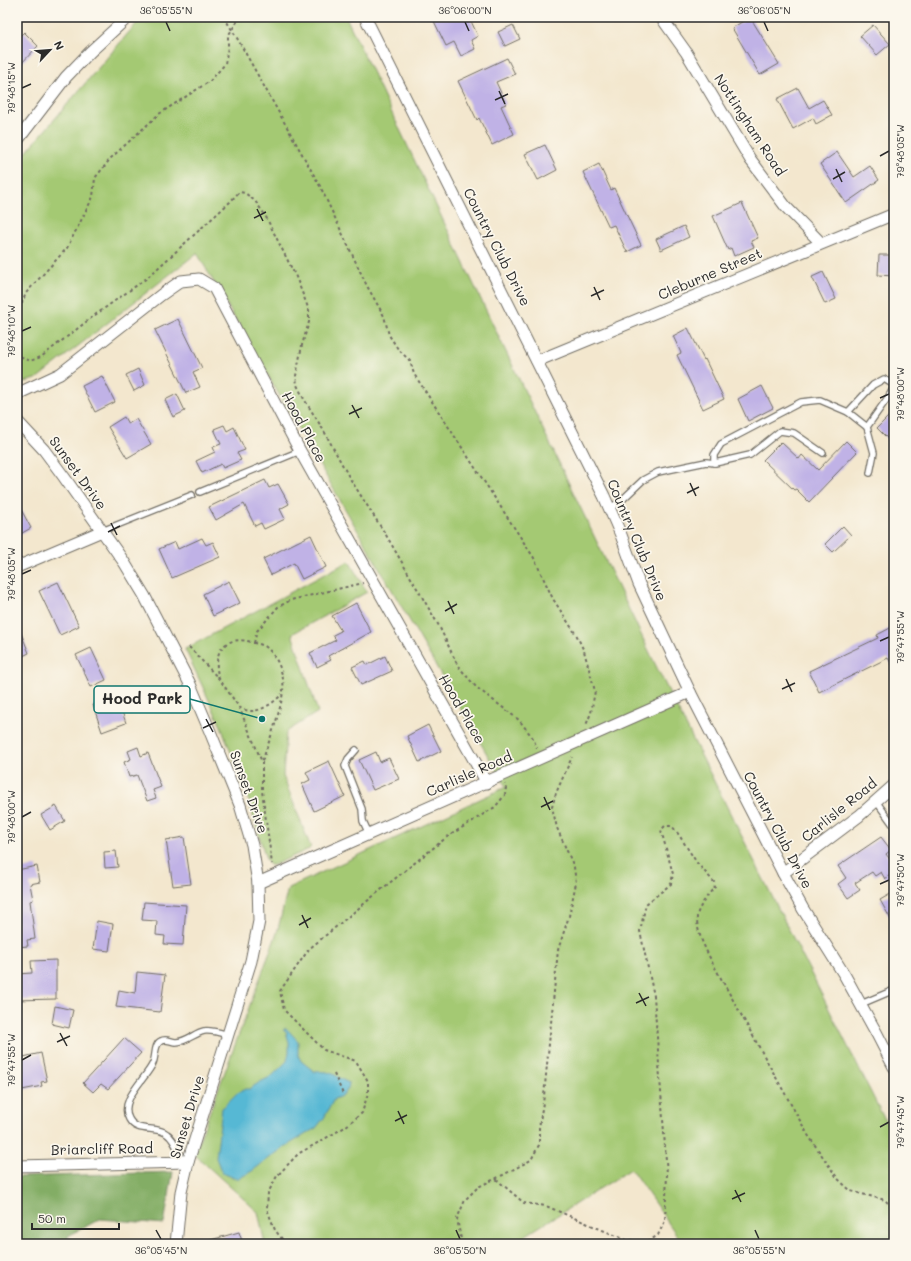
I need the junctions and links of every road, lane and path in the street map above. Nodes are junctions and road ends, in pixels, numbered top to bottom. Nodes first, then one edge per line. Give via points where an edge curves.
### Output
1 (128, 17) edge
2 (224, 17) edge
3 (240, 17) edge
4 (365, 17) edge
5 (661, 17) edge
6 (232, 30) junction
7 (17, 141) edge
8 (894, 214) edge
9 (821, 243) junction
10 (17, 315) edge
11 (17, 352) edge
12 (537, 361) junction
13 (894, 386) edge
14 (17, 394) edge
15 (848, 412) junction
16 (17, 421) edge
17 (867, 427) junction
18 (300, 451) junction
19 (823, 453) dead end
20 (714, 463) junction
21 (870, 473) dead end
22 (200, 492) dead end
23 (192, 495) dead end
24 (609, 509) junction
25 (102, 531) junction
26 (17, 567) edge
27 (373, 582) junction
28 (254, 643) junction
29 (189, 647) dead end
30 (220, 680) junction
31 (690, 692) junction
32 (282, 693) junction
33 (238, 707) junction
34 (578, 742) junction
35 (356, 750) dead end
36 (541, 758) junction
37 (262, 762) junction
38 (503, 776) junction
39 (487, 783) junction
40 (894, 785) edge
41 (876, 801) junction
42 (894, 826) edge
43 (369, 834) junction
44 (783, 873) junction
45 (274, 876) junction
46 (258, 883) junction
47 (894, 990) edge
48 (861, 1004) junction
49 (228, 1035) junction
50 (894, 1067) edge
51 (334, 1074) dead end
52 (343, 1094) dead end
53 (186, 1162) junction
54 (17, 1166) edge
55 (496, 1179) junction
56 (894, 1209) edge
57 (634, 1241) junction
58 (176, 1244) edge
59 (286, 1244) edge
60 (462, 1244) edge
61 (638, 1244) edge

1 - 7 street via 66,77
2 - 6 path
3 - 6 path
4 - 12 street, Country Club Drive
5 - 9 street, Nottingham Road via 686,52 750,160 786,207
6 - 10 path via 228,36 225,64 210,81 159,114 111,158 95,178 93,197 66,248 26,293
6 - 34 path via 320,186 367,286 384,316 389,335 410,362 414,374 534,558 553,599 577,636 595,690 591,713
8 - 9 street, Cleburne Street
9 - 12 street, Cleburne Street
11 - 36 path via 30,361 41,357 147,278 239,192 245,193 255,201 265,215 296,277 309,310 309,322 296,376 297,385 304,399 439,626 458,666 476,687 519,720 533,738
12 - 24 street, Country Club Drive
13 - 15 lane via 884,379 873,385
13 - 17 lane
14 - 18 street, Hood Place via 60,374 181,281 199,279 214,288
15 - 17 lane
15 - 20 lane via 820,400 801,402 720,444 714,455
16 - 25 street, Sunset Drive via 52,461
17 - 21 lane via 874,453
18 - 22 lane
18 - 27 street, Hood Place
19 - 20 lane via 794,433 780,431 750,455
20 - 24 lane via 706,462 658,472 643,480
23 - 25 lane
24 - 31 street, Country Club Drive via 639,584
25 - 26 street
25 - 46 street, Sunset Drive via 144,595 189,682 240,804 252,845
27 - 28 path via 291,600 278,607 257,631
27 - 39 street, Hood Place
28 - 30 path via 239,639 231,640 223,647 217,657
28 - 32 path via 267,647 278,663 283,680
29 - 30 path
30 - 33 path
31 - 34 street, Carlisle Road
31 - 44 street, Country Club Drive
32 - 33 path via 260,710 250,711
32 - 37 path
33 - 37 path
34 - 36 street, Carlisle Road
34 - 55 path via 552,807 557,828 574,867 576,883 558,950 539,1145 531,1160
35 - 43 lane via 345,766
36 - 38 street, Carlisle Road
37 - 45 path via 262,791
38 - 39 street, Carlisle Road
38 - 59 path via 505,795 495,807 447,837 309,949 280,991 284,1010 324,1050 356,1061 368,1081 368,1093 362,1113 345,1127 298,1154 277,1176 268,1193 267,1209 275,1230
39 - 43 street, Carlisle Road
40 - 41 street, Carlisle Road
41 - 42 lane
41 - 44 street, Carlisle Road
43 - 45 street, Carlisle Road
44 - 48 street, Country Club Drive
45 - 46 street, Carlisle Road
46 - 49 street, Sunset Drive via 259,921 251,961
47 - 48 lane
48 - 50 street, Country Club Drive
49 - 53 street, Sunset Drive
49 - 53 lane via 204,1031 176,1042 161,1040 156,1045 153,1063 129,1100 128,1117 132,1124 168,1134
51 - 52 path
53 - 54 street, Briarcliff Road
53 - 58 street, Sunset Drive
55 - 57 path via 524,1203 546,1206 626,1240
55 - 60 path via 478,1187 465,1200 457,1219
56 - 57 path via 885,1200 851,1191 838,1179 808,1135 700,936 697,916 707,895 715,887 714,882 697,863 680,835 672,826 665,826 661,830 673,874 672,884 646,904 640,931 654,996 667,1174 665,1221 658,1235 648,1242
57 - 61 path

